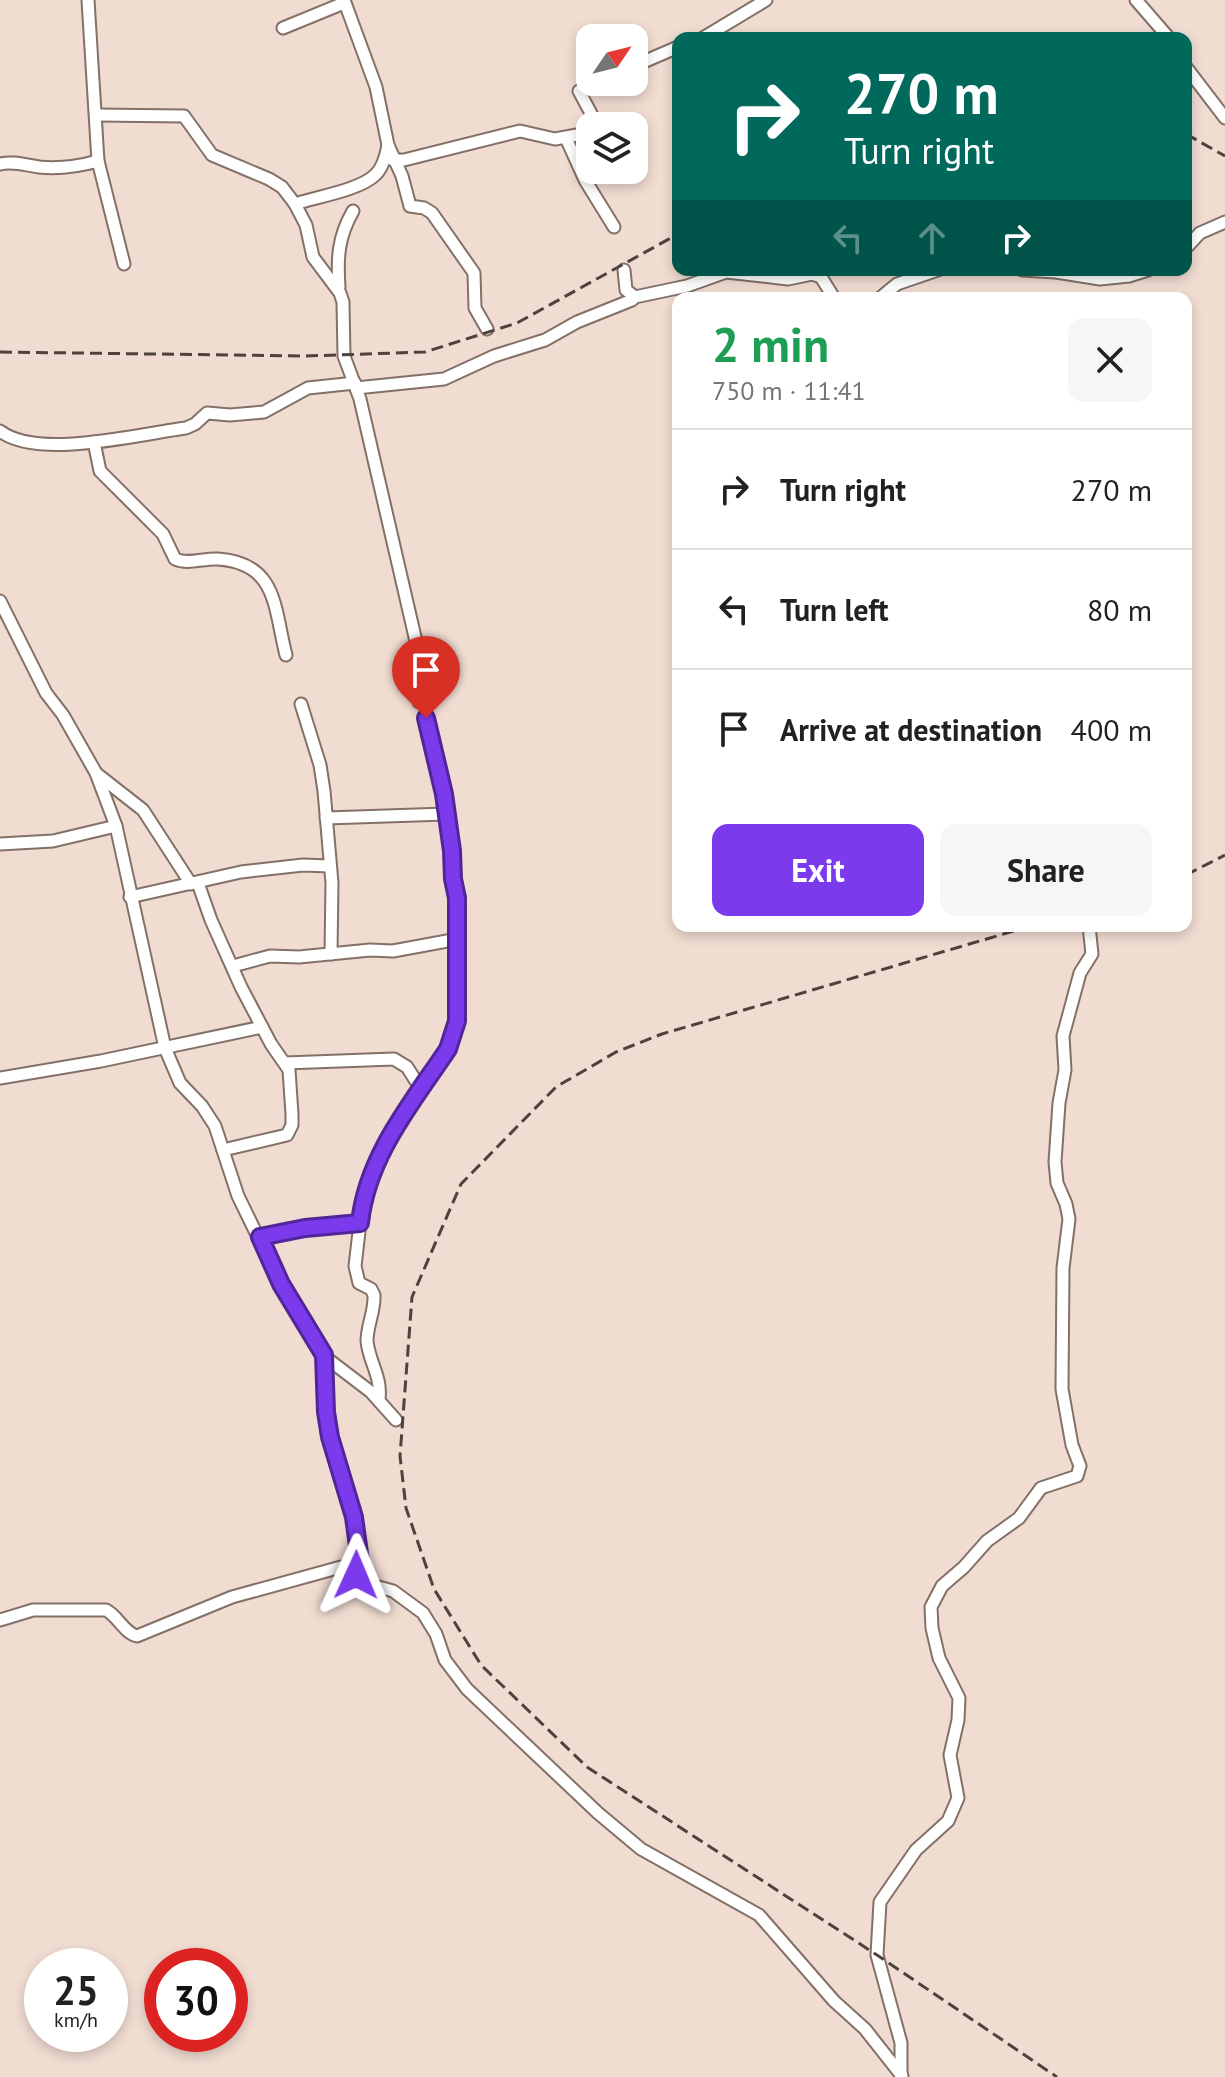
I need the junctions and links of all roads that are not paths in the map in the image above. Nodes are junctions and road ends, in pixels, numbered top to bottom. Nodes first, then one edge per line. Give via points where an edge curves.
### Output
1 (88, 0) edge
2 (766, 0) edge
3 (1136, 0) edge
4 (344, 1) edge
5 (283, 28) dead end
6 (713, 32) edge
7 (1164, 32) edge
8 (672, 50) edge
9 (648, 60) edge
10 (1192, 75) edge
11 (97, 115) junction
12 (1225, 118) edge
13 (576, 134) edge
14 (566, 138) junction
15 (388, 145) junction
16 (393, 160) junction
17 (98, 161) junction
18 (0, 164) edge
19 (295, 204) junction
20 (353, 211) dead end
21 (1225, 222) edge
22 (614, 227) dead end
23 (1192, 242) edge
24 (124, 264) dead end
25 (624, 270) dead end
26 (715, 276) edge
27 (761, 276) edge
28 (802, 276) edge
29 (818, 276) edge
30 (920, 276) edge
31 (1074, 276) edge
32 (1129, 276) edge
33 (830, 292) edge
34 (887, 292) edge
35 (340, 293) junction
36 (632, 300) dead end
37 (487, 329) dead end
38 (356, 385) junction
39 (0, 431) edge
40 (94, 442) junction
41 (0, 601) edge
42 (286, 655) dead end
43 (419, 702) dead end
44 (301, 704) dead end
45 (426, 718) dead end
46 (96, 773) junction
47 (446, 814) junction
48 (346, 817) junction
49 (326, 818) junction
50 (116, 826) junction
51 (328, 838) junction
52 (0, 844) edge
53 (330, 866) junction
54 (195, 884) junction
55 (130, 897) junction
56 (1090, 932) edge
57 (458, 939) junction
58 (331, 954) junction
59 (233, 966) junction
60 (262, 1027) junction
61 (165, 1048) junction
62 (285, 1063) junction
63 (0, 1078) edge
64 (421, 1089) junction
65 (223, 1150) junction
66 (360, 1223) junction
67 (260, 1237) junction
68 (324, 1355) junction
69 (379, 1399) junction
70 (396, 1420) dead end
71 (356, 1575) junction
72 (0, 1620) edge
73 (902, 2076) edge

1 - 11 street
2 - 6 street
3 - 7 street
4 - 5 street
4 - 15 street via 376,87
8 - 9 street
10 - 12 street
11 - 17 street
11 - 19 street via 184,116 212,155 276,183
13 - 14 street
14 - 16 street via 520,131
14 - 22 street
15 - 16 street
15 - 19 street via 373,178
16 - 37 street via 408,205 432,213 471,269 475,308
17 - 18 street via 71,166
17 - 24 street
19 - 35 street via 313,257
20 - 35 street via 338,247
21 - 23 street
25 - 26 street via 626,290 635,297
27 - 28 street
29 - 33 street
30 - 34 street
31 - 32 street
35 - 38 street via 344,356
36 - 38 street via 444,379
38 - 40 street via 308,388 264,412 207,413 186,428
38 - 43 street via 421,663
39 - 40 street via 25,444
40 - 42 street via 100,471 163,534 175,559 242,562 260,574 272,593
41 - 46 street via 46,693
44 - 49 street via 320,765
45 - 47 street
46 - 50 street
46 - 54 street via 143,810
47 - 48 street
47 - 57 street
48 - 49 street
48 - 51 street
49 - 51 street
50 - 52 street via 53,841
50 - 55 street
51 - 53 street
53 - 54 street via 241,872
53 - 58 street
54 - 55 street
54 - 59 street
55 - 61 street
56 - 73 street via 1092,954 1080,973 1063,1031 1065,1070 1055,1162 1069,1219 1063,1268 1063,1399 1080,1471 1041,1488 1019,1518 942,1586 931,1607 939,1658 959,1698 950,1755 958,1798 950,1818 916,1850 880,1902 877,1955 901,2043
57 - 58 street via 393,951
57 - 64 street via 455,1029
58 - 59 street via 270,956
59 - 60 street
60 - 61 street
60 - 62 street
61 - 63 street
61 - 65 street via 180,1083 210,1116
62 - 64 street via 394,1059 407,1067
62 - 65 street via 290,1074 289,1132
64 - 66 street via 379,1156
65 - 67 street via 238,1196
66 - 67 street
66 - 69 street via 355,1266 359,1283 374,1295 367,1338 380,1383
67 - 68 street
68 - 69 street
68 - 71 street via 330,1437 354,1517 360,1561
69 - 70 street
71 - 72 street via 347,1568 325,1570 232,1597 134,1636 106,1610 33,1610
71 - 73 street via 364,1583 393,1591 423,1613 445,1660 467,1689 598,1813 641,1849 759,1915

